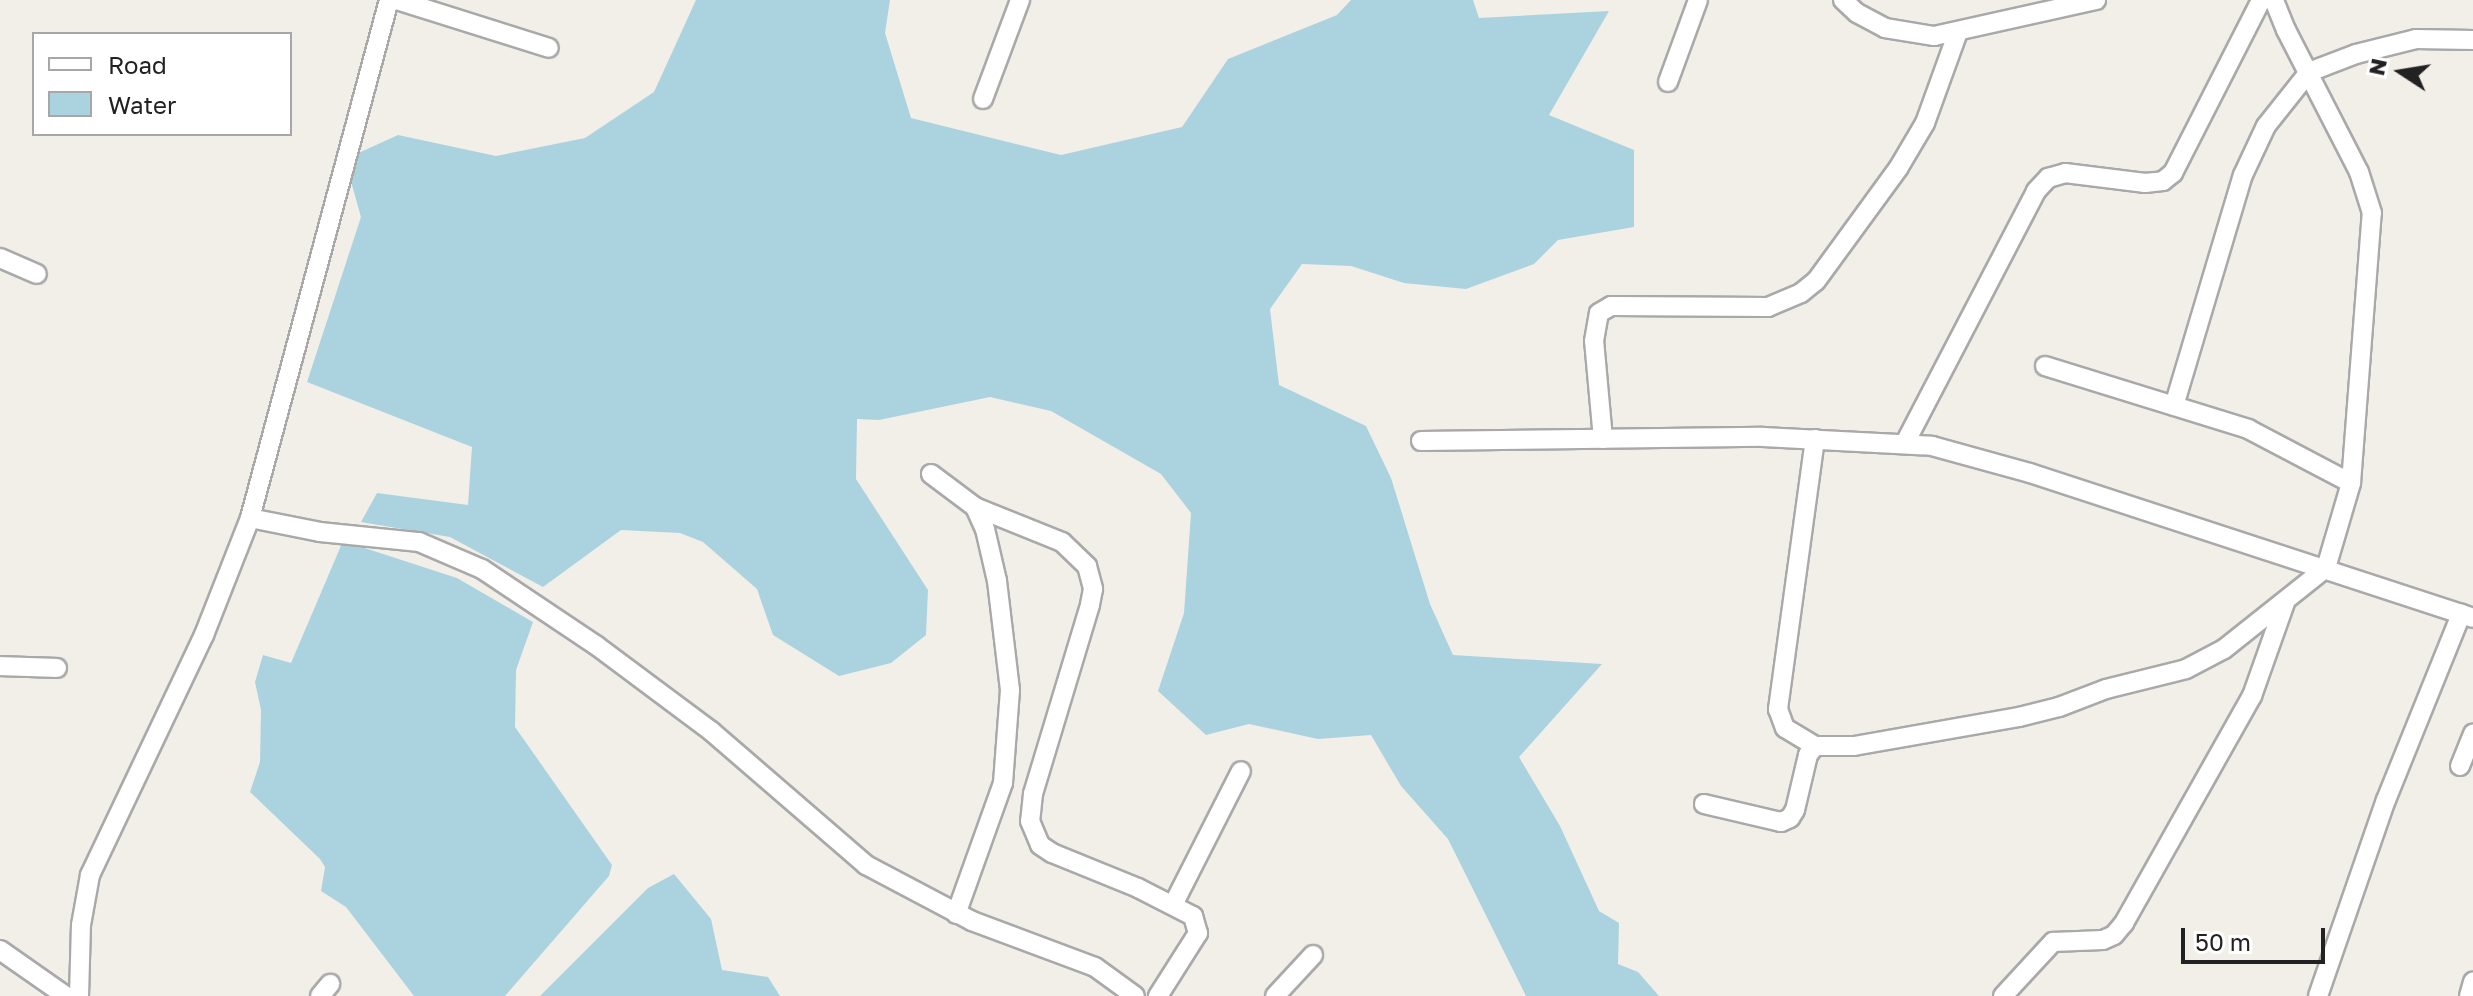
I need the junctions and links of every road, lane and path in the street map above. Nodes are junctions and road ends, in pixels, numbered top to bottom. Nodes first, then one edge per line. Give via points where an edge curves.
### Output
1 (389, 0) edge
2 (397, 0) edge
3 (1020, 0) edge
4 (1698, 0) edge
5 (1843, 0) edge
6 (2096, 0) edge
7 (2261, 0) edge
8 (2274, 0) edge
9 (1958, 32) junction
10 (2473, 40) edge
11 (549, 48) dead end
12 (2309, 72) junction
13 (1668, 82) dead end
14 (983, 99) dead end
15 (0, 258) edge
16 (37, 274) dead end
17 (2045, 366) dead end
18 (2174, 406) junction
19 (1603, 439) junction
20 (1815, 439) junction
21 (1421, 441) dead end
22 (1905, 443) junction
23 (931, 474) dead end
24 (2351, 483) junction
25 (975, 507) junction
26 (250, 518) junction
27 (2326, 568) junction
28 (2285, 603) junction
29 (2467, 616) edge
30 (0, 666) edge
31 (57, 668) dead end
32 (2473, 733) edge
33 (1815, 746) junction
34 (2460, 766) dead end
35 (1241, 771) dead end
36 (1704, 804) dead end
37 (1173, 905) junction
38 (956, 914) junction
39 (0, 950) edge
40 (1313, 955) dead end
41 (43, 980) junction
42 (2473, 982) edge
43 (32, 996) edge
44 (66, 996) edge
45 (79, 996) edge
46 (1135, 996) edge
47 (1158, 996) edge
48 (1275, 996) edge
49 (2003, 996) edge
50 (2318, 996) edge
51 (2469, 996) edge

1 - 26 street
2 - 11 street
3 - 14 street
4 - 13 street
5 - 9 street via 1885,28 1934,36
6 - 9 street
7 - 22 street via 2173,173 2163,181 2145,183 2065,173 2048,178 2036,191
8 - 12 street
9 - 19 street via 1916,140 1816,281 1801,293 1768,307 1611,306 1599,313 1594,341
10 - 12 street via 2416,39
12 - 18 street via 2266,126 2243,175
12 - 24 street via 2359,172 2372,213
15 - 16 street
17 - 18 street
18 - 24 street via 2271,438
19 - 20 street
19 - 21 street
20 - 22 street
20 - 33 street via 1778,709 1785,728
22 - 27 street via 1984,458
23 - 25 street
24 - 27 street
25 - 37 street via 1070,547 1087,566 1093,589 1033,794 1034,833 1052,853
25 - 38 street via 997,581 1010,690 1003,783
26 - 38 street via 320,532 419,542 482,569 711,731 866,865
26 - 45 street via 204,635 98,851 81,925
27 - 28 street
27 - 29 street
28 - 33 street via 2224,649 2186,669 2019,717 1854,746
28 - 49 street via 2252,696 2124,923 2103,940 2053,942
29 - 50 street via 2386,800
30 - 31 street
32 - 34 street
33 - 36 street via 1790,818 1767,820
35 - 37 street
37 - 47 street via 1193,916 1198,933
38 - 46 street via 1095,967
39 - 41 street
40 - 48 street
41 - 43 street
41 - 44 street
42 - 51 street

